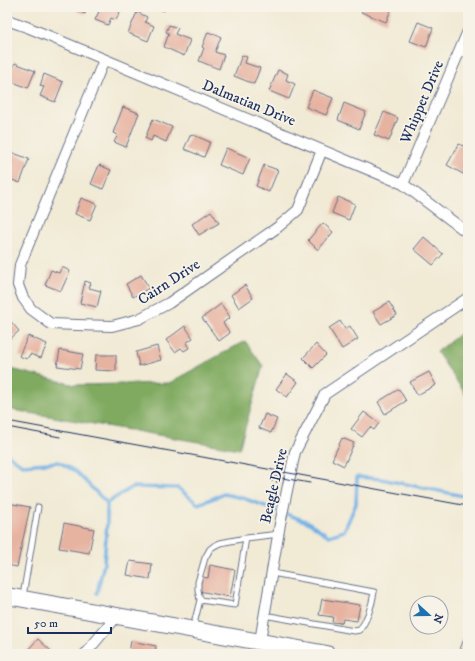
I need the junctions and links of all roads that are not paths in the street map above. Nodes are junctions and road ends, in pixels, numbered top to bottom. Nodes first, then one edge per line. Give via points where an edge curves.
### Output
1 (7, 20) edge
2 (468, 31) edge
3 (104, 60) junction
4 (322, 150) junction
5 (403, 184) junction
6 (468, 233) edge
7 (468, 298) edge
8 (38, 507) dead end
9 (279, 529) junction
10 (246, 538) junction
11 (272, 573) junction
12 (15, 598) edge
13 (200, 600) junction
14 (264, 615) junction
15 (117, 616) junction
16 (193, 630) junction
17 (260, 641) junction
18 (85, 654) edge
19 (327, 654) edge

1 - 3 street, Dalmatian Drive
2 - 5 street, Whippet Drive
3 - 4 street, Dalmatian Drive
3 - 4 street, Cairn Drive via 20,265 18,285 22,298 31,309 51,324 112,326 139,319 169,303 278,227 298,210
4 - 5 street, Dalmatian Drive
5 - 6 street, Dalmatian Drive
7 - 9 street, Beagle Drive via 325,394 295,452
8 - 12 lane
9 - 10 lane
9 - 11 street, Beagle Drive
10 - 13 lane via 220,543 210,549 198,582
10 - 13 lane via 236,605
11 - 14 street, Beagle Drive
11 - 14 lane via 374,592 372,606 360,630 354,631
12 - 15 main road
13 - 16 lane
14 - 17 street, Beagle Drive
15 - 16 main road
15 - 18 street
16 - 17 main road
17 - 19 main road

